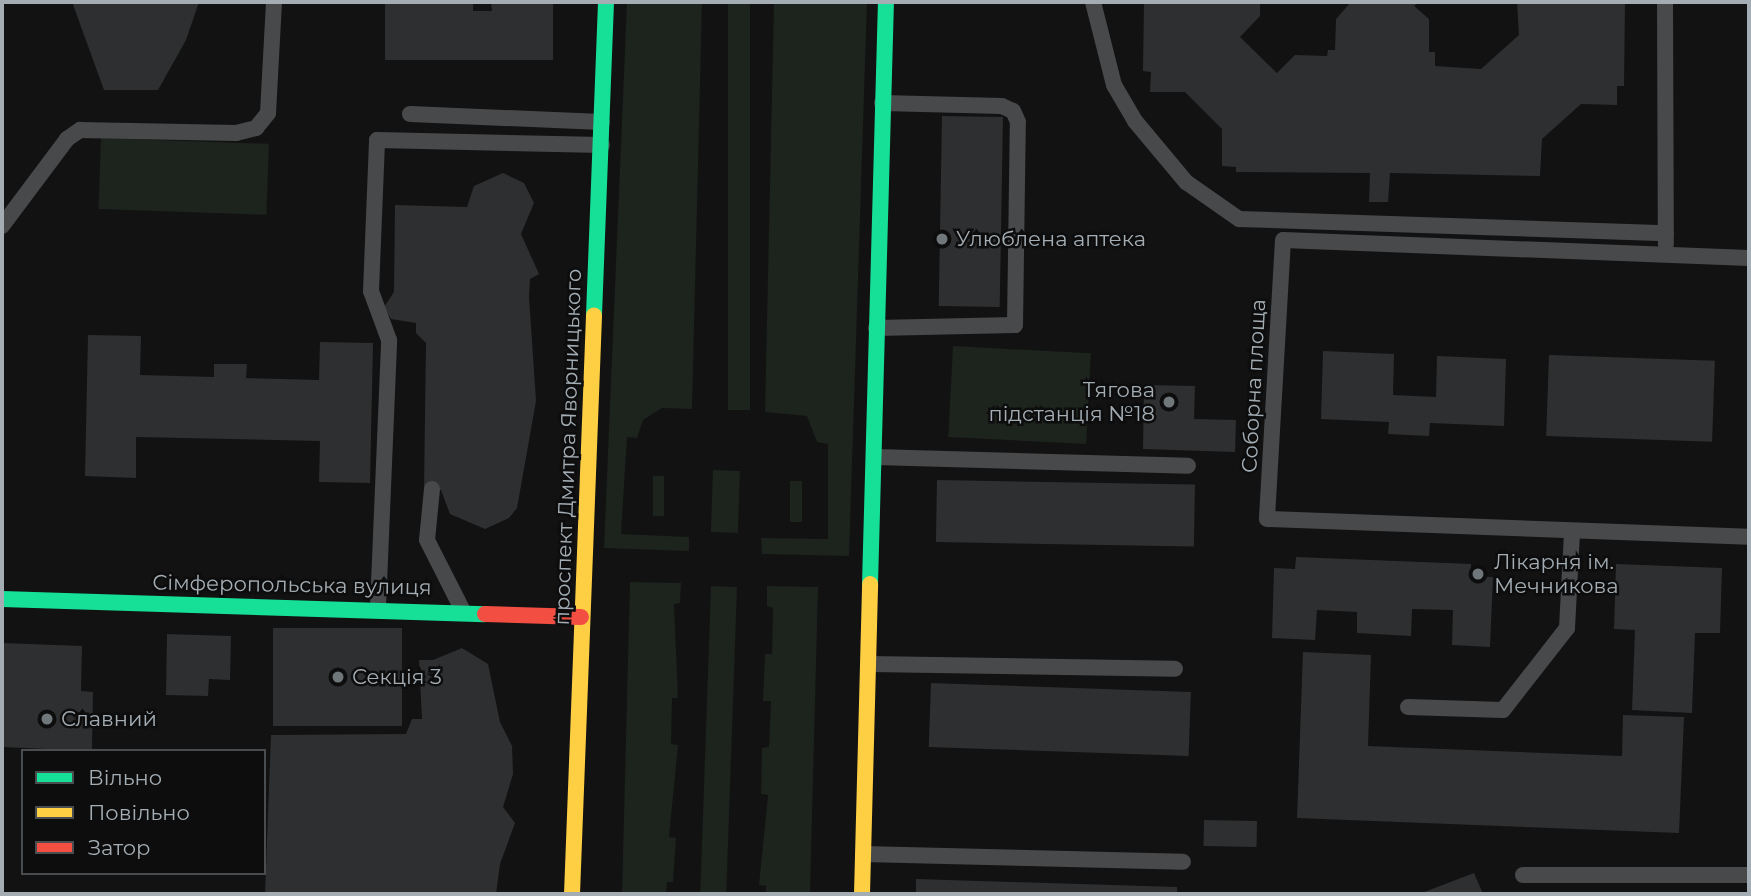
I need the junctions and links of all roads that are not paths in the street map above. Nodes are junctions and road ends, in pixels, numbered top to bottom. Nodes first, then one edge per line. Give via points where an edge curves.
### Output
1 (274, 2) edge
2 (606, 2) edge
3 (886, 2) edge
4 (1093, 2) edge
5 (1665, 2) edge
6 (882, 103) junction
7 (410, 114) dead end
8 (602, 122) junction
9 (602, 145) junction
10 (2, 226) edge
11 (1666, 233) junction
12 (1666, 254) junction
13 (1749, 258) edge
14 (876, 328) junction
15 (875, 457) junction
16 (1188, 466) dead end
17 (432, 489) dead end
18 (1572, 531) junction
19 (1749, 537) edge
20 (2, 599) edge
21 (378, 607) junction
22 (463, 611) junction
23 (581, 617) junction
24 (869, 664) junction
25 (1175, 669) dead end
26 (1408, 707) dead end
27 (863, 854) junction
28 (1183, 862) dead end
29 (1523, 875) dead end
30 (1749, 875) edge
31 (572, 894) edge
32 (862, 894) edge

1 - 10 lane via 268,113 256,128 236,133 80,130 67,139
2 - 8 main road, проспект Дмитра Яворницького
3 - 6 main road
4 - 11 lane via 1114,85 1135,121 1186,182 1239,219
5 - 11 lane
6 - 14 main road
6 - 14 lane via 1002,106 1013,111 1018,122 1015,325
7 - 8 lane
8 - 9 main road, проспект Дмитра Яворницького
9 - 21 lane via 377,140 371,291 390,340
9 - 23 main road, проспект Дмитра Яворницького
11 - 12 lane
12 - 13 lane, Соборна площа
12 - 18 lane, Соборна площа via 1283,240 1267,519
14 - 15 main road
15 - 16 lane
15 - 24 main road
17 - 22 lane via 427,540
18 - 19 lane, Соборна площа
18 - 26 lane via 1567,628 1503,710
20 - 21 main road, Сімферопольська вулиця
21 - 22 main road, Сімферопольська вулиця
22 - 23 main road, Сімферопольська вулиця
23 - 31 main road, проспект Дмитра Яворницького
24 - 25 lane
24 - 27 main road
27 - 28 lane
27 - 32 main road
29 - 30 lane

